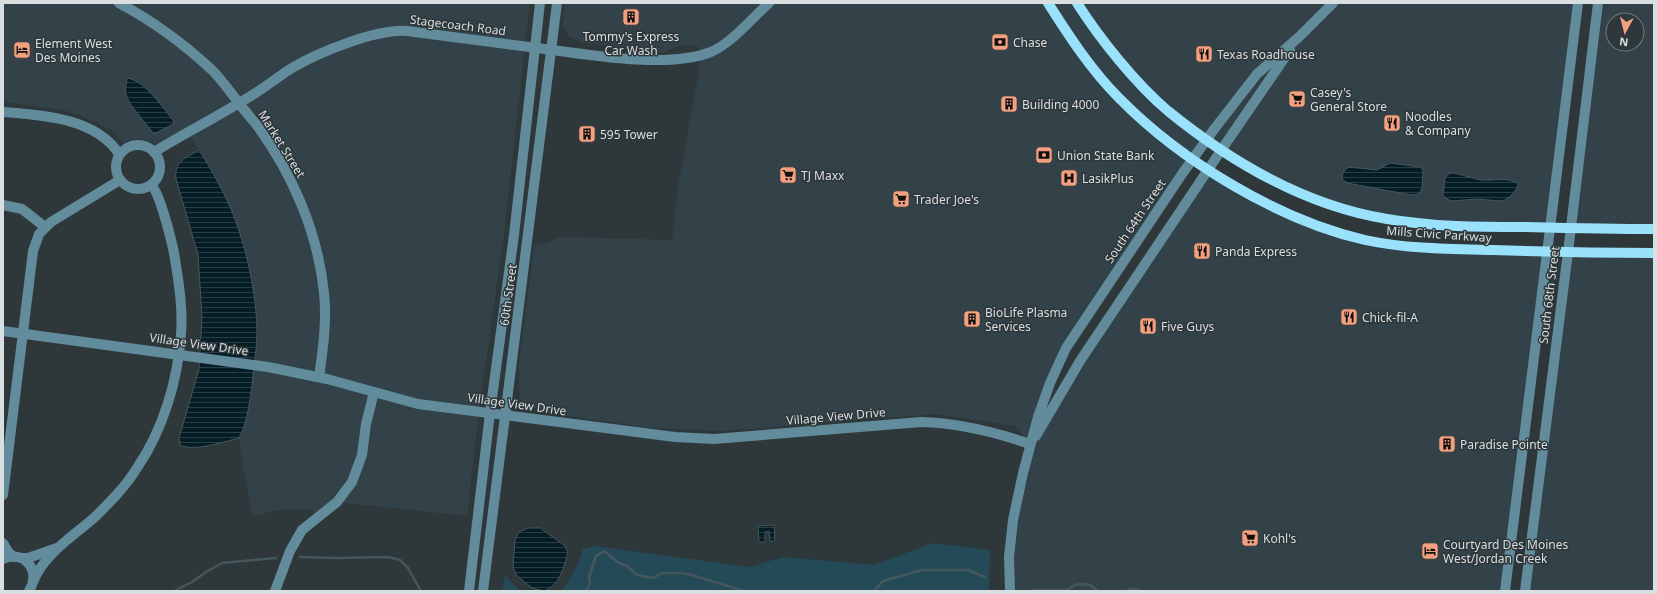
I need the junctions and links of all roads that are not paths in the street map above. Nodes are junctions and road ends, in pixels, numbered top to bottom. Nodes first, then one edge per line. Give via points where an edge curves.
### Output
1 (119, 3) edge
2 (540, 3) edge
3 (557, 3) edge
4 (769, 3) edge
5 (1048, 3) edge
6 (1077, 3) edge
7 (1333, 3) edge
8 (1578, 3) edge
9 (1598, 3) edge
10 (1300, 36) junction
11 (535, 48) junction
12 (551, 50) junction
13 (238, 102) junction
14 (3, 112) edge
15 (1206, 139) junction
16 (1222, 149) junction
17 (154, 152) junction
18 (120, 154) junction
19 (1193, 160) junction
20 (1208, 169) junction
21 (120, 180) junction
22 (151, 185) junction
23 (3, 205) edge
24 (45, 227) junction
25 (1549, 228) junction
26 (1570, 228) junction
27 (1654, 229) edge
28 (1547, 252) junction
29 (1568, 252) junction
30 (1654, 253) edge
31 (3, 331) edge
32 (22, 334) junction
33 (178, 354) junction
34 (319, 377) junction
35 (374, 392) junction
36 (490, 413) junction
37 (505, 415) junction
38 (1030, 444) junction
39 (5, 461) edge
40 (3, 495) edge
41 (3, 543) edge
42 (58, 547) junction
43 (18, 557) junction
44 (3, 559) edge
45 (34, 580) junction
46 (29, 591) edge
47 (275, 591) edge
48 (469, 591) edge
49 (483, 591) edge
50 (1010, 591) edge
51 (1505, 591) edge
52 (1525, 591) edge

1 - 13 street, Market Street via 166,32 196,56 213,71
2 - 11 street, 60th Street
3 - 12 street, 60th Street
4 - 12 street, Stagecoach Road via 725,43 712,51 691,58 618,58
5 - 19 main road, Mills Civic Parkway via 1080,52 1118,98
6 - 15 main road, Mills Civic Parkway via 1100,37 1134,76 1167,110
7 - 10 street, South 64th Street
8 - 25 street, South 68th Street
9 - 26 street, South 68th Street
10 - 15 street, South 64th Street via 1257,74
10 - 16 street, South 64th Street
11 - 12 street, Stagecoach Road
11 - 13 street, Stagecoach Road via 407,31 389,31 315,56
11 - 36 street, 60th Street via 514,235
12 - 37 street, 60th Street
13 - 17 street, Stagecoach Road
13 - 34 street, Market Street via 282,164 308,221 324,293 325,324
14 - 18 street via 58,119 86,128 106,138
15 - 16 main road, Mills Civic Parkway
15 - 19 street, South 64th Street
16 - 20 street, South 64th Street
16 - 25 main road, Mills Civic Parkway via 1289,188 1320,201 1368,215 1432,224
17 - 18 street via 148,147 133,145
17 - 22 street via 160,164 156,180
18 - 21 street via 115,168
19 - 20 main road, Mills Civic Parkway
19 - 38 street, South 64th Street via 1066,348 1048,390
20 - 28 main road, Mills Civic Parkway via 1257,199 1286,213 1364,240 1412,247
20 - 38 street, South 64th Street via 1080,361
21 - 22 street via 125,186 133,189
21 - 24 street
22 - 33 street via 164,217 175,256 181,312
23 - 24 street via 22,209
24 - 32 street via 39,234 33,251
25 - 26 main road, Mills Civic Parkway
25 - 28 street, South 68th Street
26 - 27 main road, Mills Civic Parkway
26 - 29 street, South 68th Street
28 - 29 main road, Mills Civic Parkway
28 - 51 street, South 68th Street
29 - 30 main road, Mills Civic Parkway
29 - 52 street, South 68th Street
31 - 32 street, Village View Drive
32 - 33 street, Village View Drive
32 - 39 street
33 - 34 street, Village View Drive
33 - 42 street via 174,379 162,419 137,469 97,515
34 - 35 street, Village View Drive
35 - 36 street, Village View Drive via 418,404
35 - 47 street via 360,464 352,482 337,502 302,530 290,551
36 - 37 street, Village View Drive
36 - 48 street, 60th Street
37 - 38 street, Village View Drive via 675,438 714,439 908,422 937,422 981,429
37 - 49 street, 60th Street
38 - 50 street, South 64th Street via 1013,520 1009,557
39 - 40 street
41 - 43 street via 8,553
42 - 43 street via 28,558
42 - 45 street via 41,566
43 - 44 street via 9,556
43 - 45 street via 33,569
45 - 46 street

